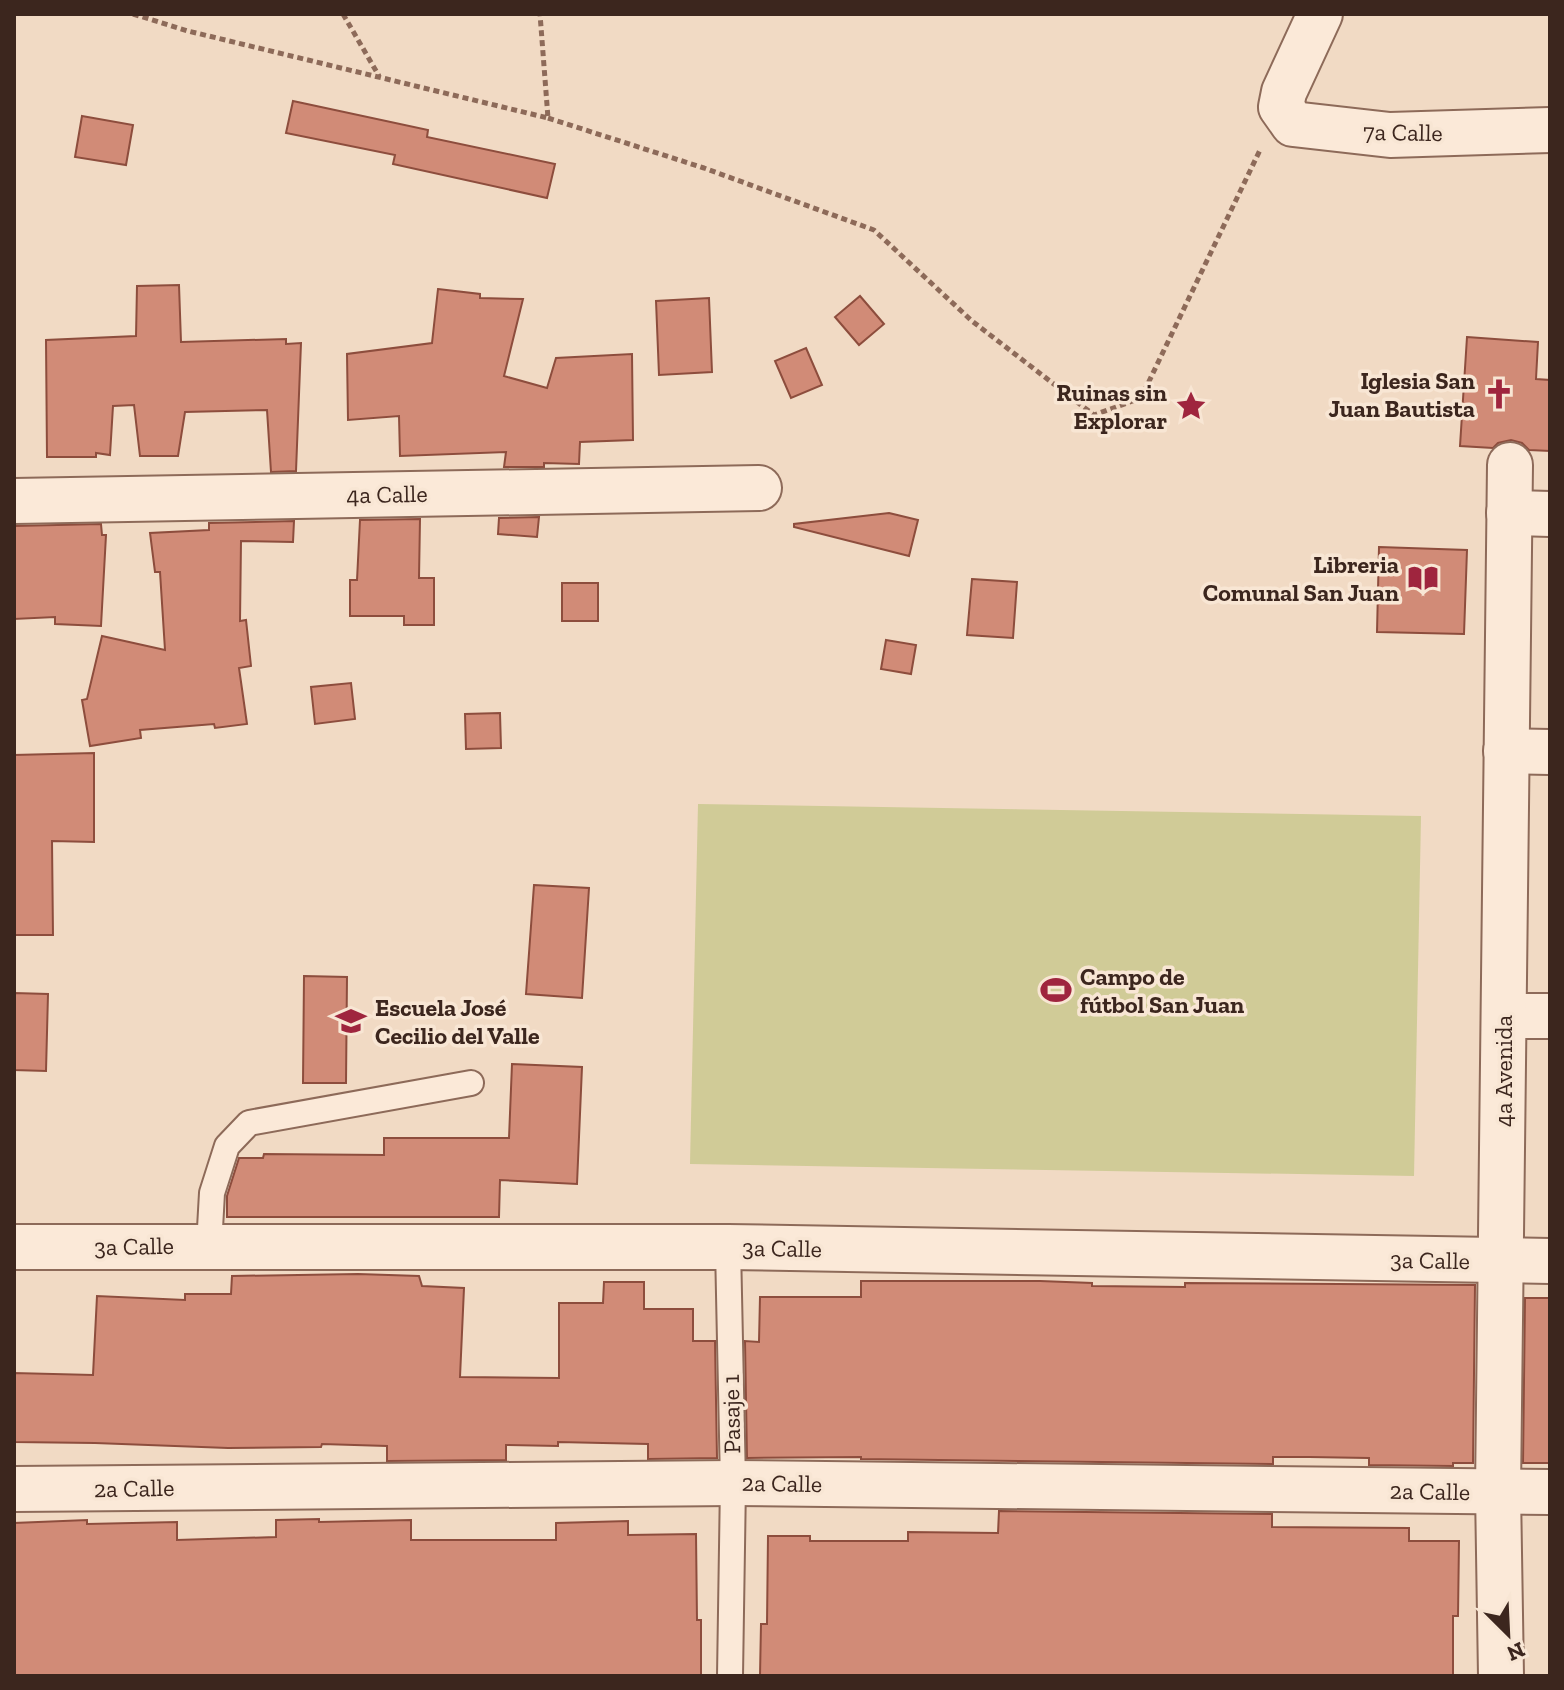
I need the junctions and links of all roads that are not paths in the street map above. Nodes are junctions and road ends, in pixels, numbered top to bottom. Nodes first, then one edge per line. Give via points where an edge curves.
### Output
1 (1320, 14) edge
2 (1550, 130) edge
3 (1510, 465) dead end
4 (759, 488) dead end
5 (14, 501) edge
6 (1529, 514) edge
7 (1506, 751) junction
8 (1550, 752) edge
9 (1504, 1016) junction
10 (1550, 1016) edge
11 (471, 1083) dead end
12 (209, 1246) junction
13 (14, 1247) edge
14 (728, 1247) junction
15 (1502, 1261) junction
16 (1550, 1261) edge
17 (733, 1483) junction
18 (14, 1489) edge
19 (1498, 1491) junction
20 (1550, 1492) edge
21 (730, 1676) edge
22 (1501, 1676) edge

1 - 2 street, 7a Calle via 1283,99 1293,124 1390,135
3 - 6 street, 4a Avenida
4 - 5 street, 4a Calle
6 - 7 street, 4a Avenida
7 - 8 street
7 - 9 street, 4a Avenida
9 - 10 street
9 - 15 street, 4a Avenida
11 - 12 lane via 249,1123 227,1146 212,1193
12 - 13 street, 3a Calle
12 - 14 street, 3a Calle
14 - 15 street, 3a Calle
14 - 17 lane, Pasaje 1
15 - 16 street, 3a Calle
15 - 19 street, 4a Avenida
17 - 18 street, 2a Calle
17 - 19 street, 2a Calle
17 - 21 lane, Pasaje 1
19 - 20 street, 2a Calle
19 - 22 street, 4a Avenida

